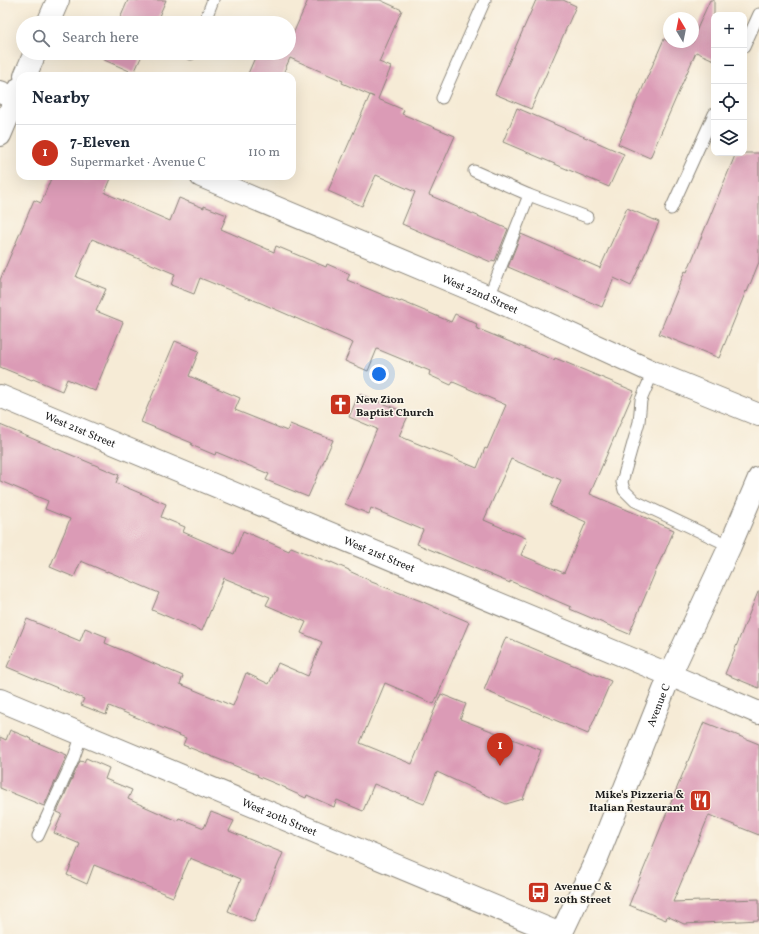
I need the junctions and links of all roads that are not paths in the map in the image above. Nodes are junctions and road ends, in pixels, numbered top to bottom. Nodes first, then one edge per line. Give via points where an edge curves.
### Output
1 (58, 0) edge
2 (213, 0) edge
3 (485, 0) edge
4 (759, 14) edge
5 (51, 16) edge
6 (207, 16) edge
7 (747, 40) edge
8 (32, 60) edge
9 (27, 72) edge
10 (14, 94) edge
11 (442, 98) dead end
12 (711, 120) edge
13 (0, 135) edge
14 (474, 171) dead end
15 (211, 180) edge
16 (529, 195) junction
17 (671, 209) dead end
18 (587, 217) dead end
19 (489, 297) junction
20 (653, 372) junction
21 (0, 396) edge
22 (759, 415) edge
23 (759, 478) edge
24 (730, 546) junction
25 (670, 675) junction
26 (0, 700) edge
27 (759, 713) edge
28 (82, 734) junction
29 (38, 836) dead end
30 (561, 934) edge

1 - 5 street
2 - 6 lane
3 - 11 lane
4 - 7 lane
8 - 9 street
10 - 13 street
12 - 17 lane
14 - 16 lane
15 - 19 street, West 22nd Street
16 - 18 lane
16 - 19 lane
19 - 20 street, West 22nd Street
20 - 22 street, West 22nd Street
20 - 24 lane via 641,400 639,422 622,482 624,490 635,502
21 - 25 street, West 21st Street
23 - 24 street, Avenue C
24 - 25 street, Avenue C
25 - 27 street, West 21st Street
25 - 30 street, Avenue C via 597,858
26 - 28 street, West 20th Street
28 - 29 lane via 73,760
28 - 30 street, West 20th Street

